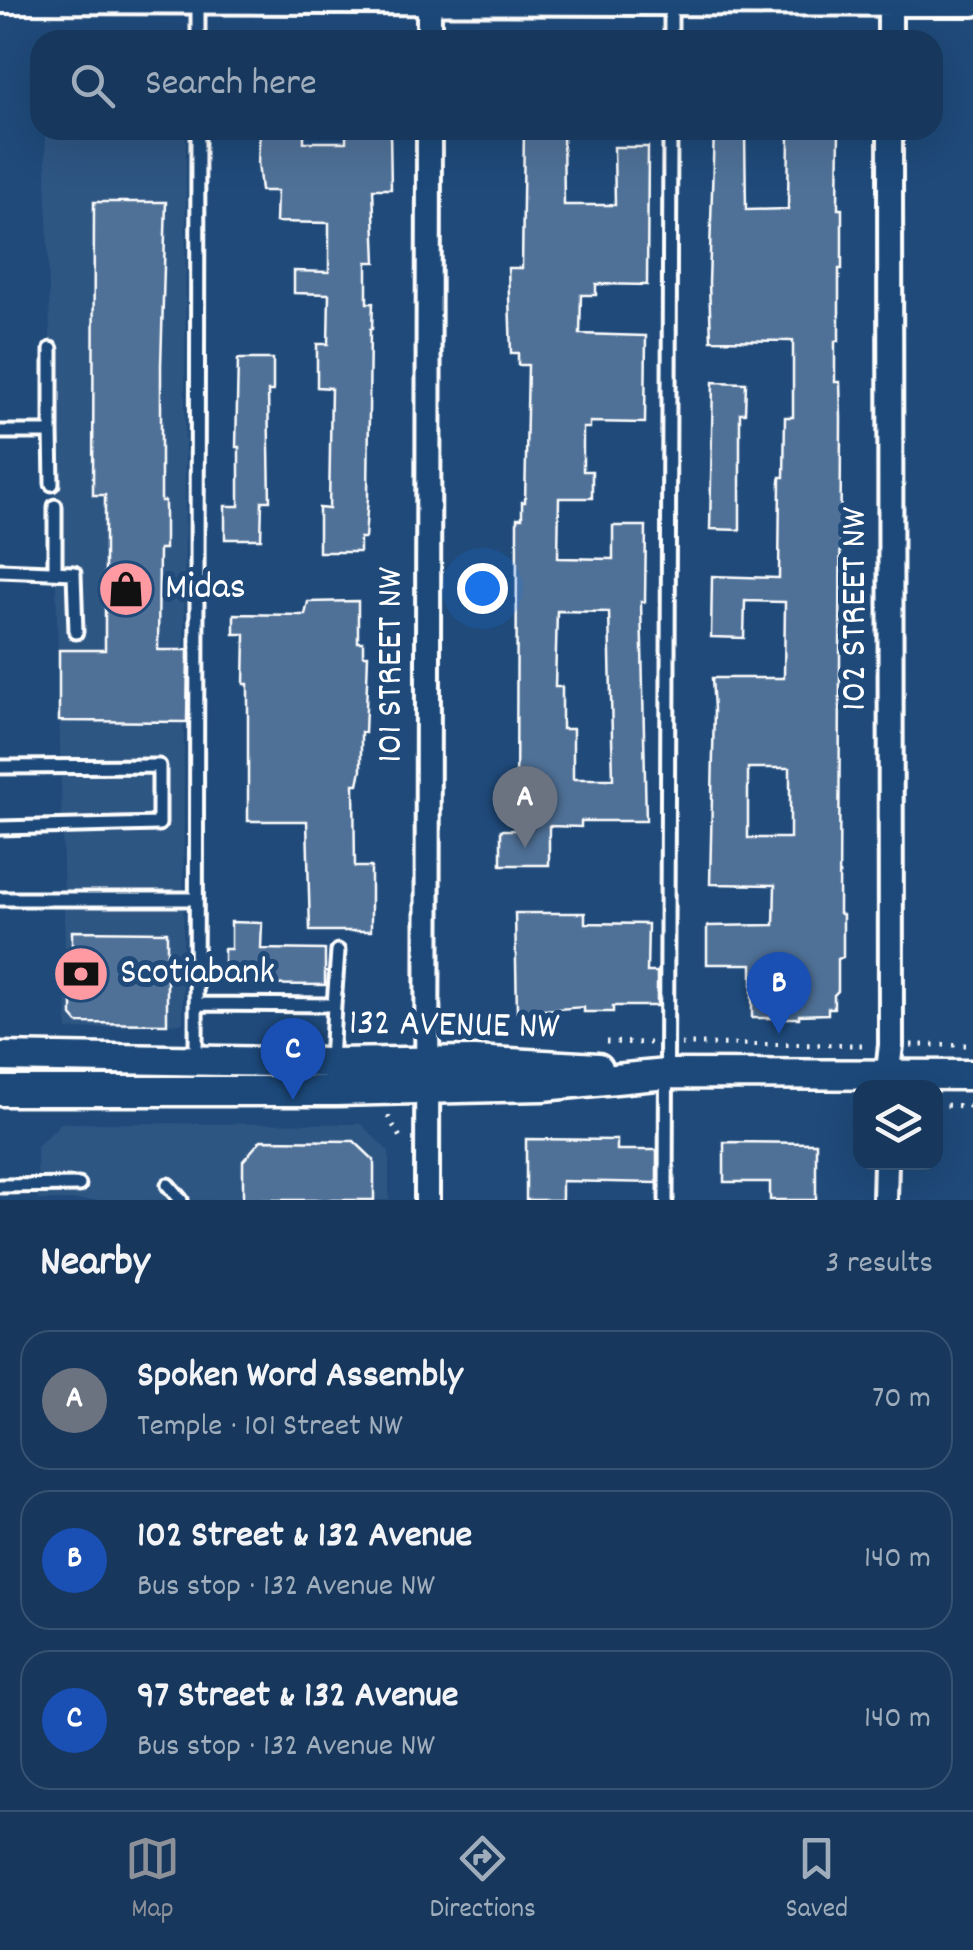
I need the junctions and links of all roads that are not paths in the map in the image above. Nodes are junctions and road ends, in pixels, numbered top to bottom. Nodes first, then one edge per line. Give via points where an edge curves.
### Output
1 (0, 1) edge
2 (162, 1) edge
3 (251, 2) edge
4 (429, 2) edge
5 (671, 2) edge
6 (890, 2) edge
7 (198, 3) junction
8 (973, 4) edge
9 (198, 30) edge
10 (429, 30) edge
11 (671, 30) edge
12 (890, 30) edge
13 (198, 140) edge
14 (428, 140) edge
15 (670, 140) edge
16 (890, 140) edge
17 (51, 349) dead end
18 (0, 432) edge
19 (52, 432) junction
20 (52, 484) dead end
21 (55, 506) dead end
22 (0, 570) edge
23 (55, 572) junction
24 (76, 632) dead end
25 (0, 767) edge
26 (0, 828) edge
27 (0, 899) edge
28 (196, 899) junction
29 (338, 951) dead end
30 (196, 1004) junction
31 (334, 1006) junction
32 (0, 1057) edge
33 (196, 1061) junction
34 (331, 1063) junction
35 (667, 1074) junction
36 (426, 1075) junction
37 (973, 1075) edge
38 (855, 1080) edge
39 (886, 1080) edge
40 (900, 1080) edge
41 (0, 1091) edge
42 (886, 1170) edge
43 (79, 1185) dead end
44 (168, 1185) dead end
45 (0, 1186) edge
46 (181, 1200) edge
47 (427, 1200) edge
48 (666, 1200) edge
49 (885, 1200) edge

1 - 2 street
2 - 7 street
3 - 4 street
3 - 7 street
4 - 5 street
4 - 10 street
5 - 6 street
5 - 11 lane
6 - 8 street
6 - 12 street
7 - 9 lane
13 - 28 lane
14 - 36 street, 101 STREET NW
15 - 35 lane
16 - 39 street, 102 STREET NW
17 - 19 lane
18 - 19 lane
19 - 20 lane
21 - 23 lane
22 - 23 lane
23 - 24 lane via 74,572
25 - 26 lane via 159,766 159,824
27 - 28 lane
28 - 30 lane
29 - 31 lane
30 - 31 lane
30 - 33 lane
31 - 34 lane
32 - 33 street, 132 AVENUE NW
33 - 34 street, 132 AVENUE NW
34 - 36 street, 132 AVENUE NW
35 - 36 street, 132 AVENUE NW via 543,1086
35 - 38 street, 132 AVENUE NW
35 - 48 lane
36 - 41 street, 132 AVENUE NW via 336,1092
36 - 47 street, 101 STREET NW
37 - 40 street, 132 AVENUE NW
42 - 49 street
43 - 45 lane
44 - 46 lane

